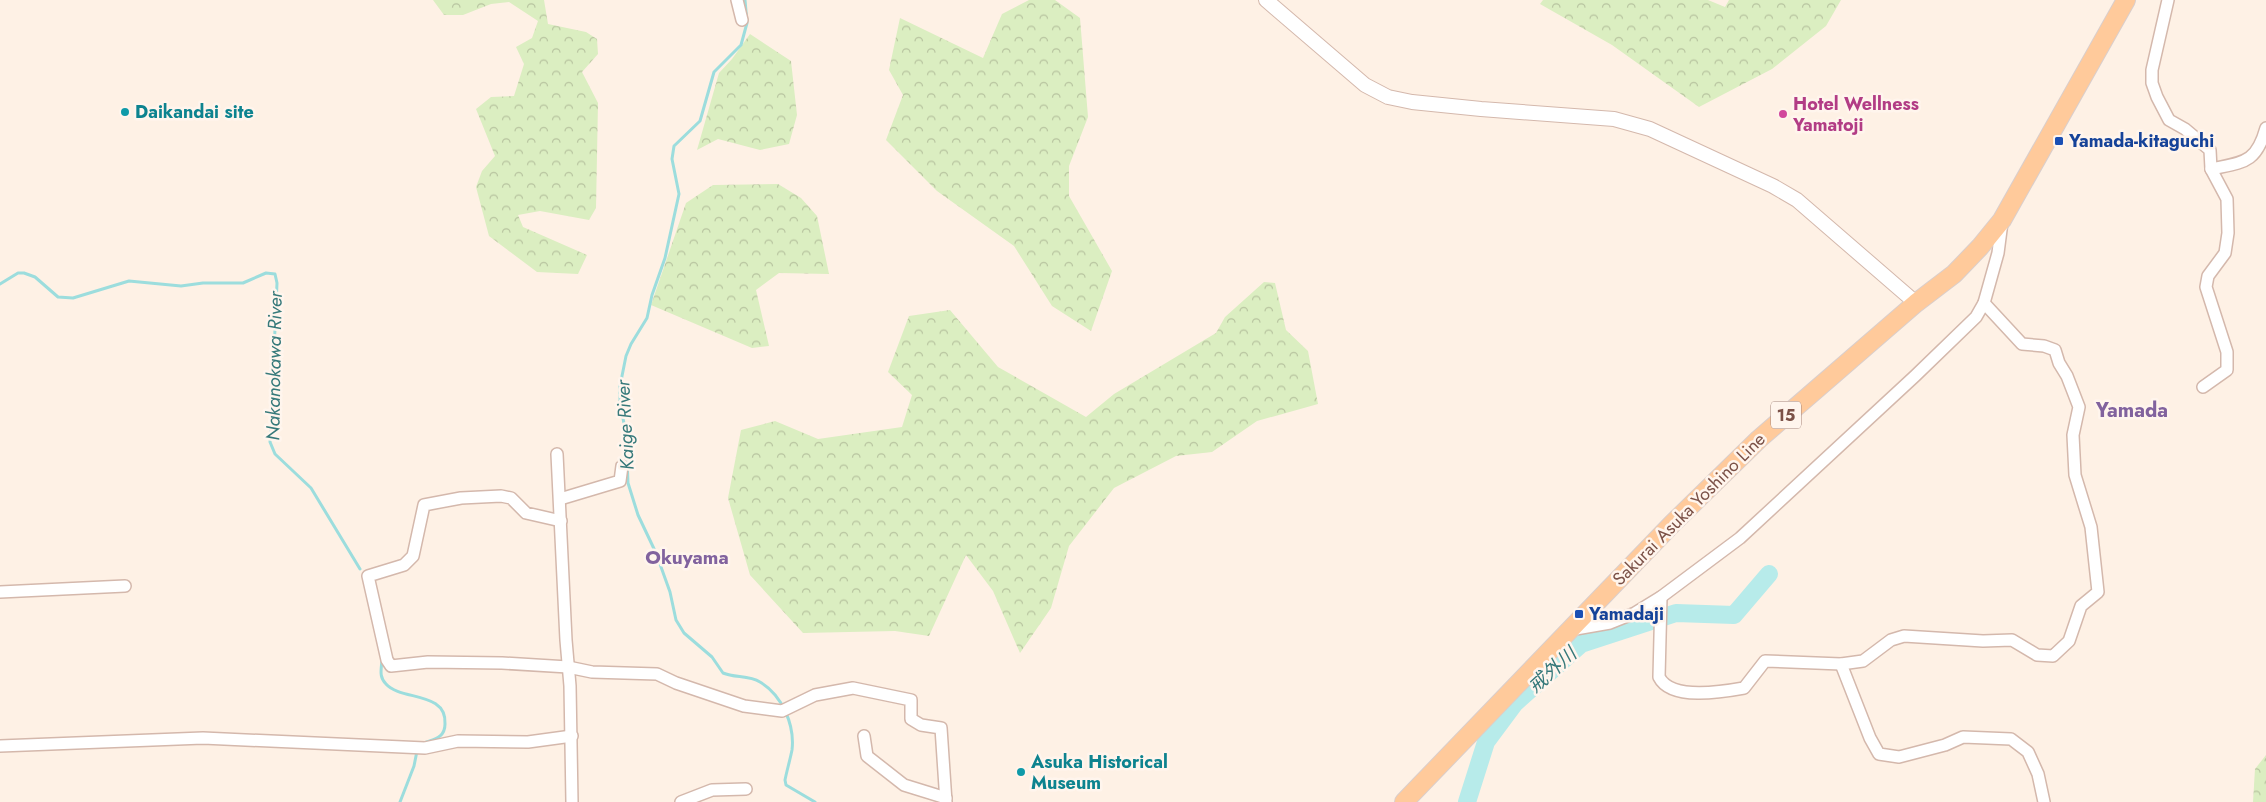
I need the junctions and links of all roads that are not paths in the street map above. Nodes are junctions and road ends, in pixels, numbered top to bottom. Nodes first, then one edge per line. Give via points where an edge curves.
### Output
1 (737, 0) edge
2 (1266, 0) edge
3 (2126, 0) edge
4 (2168, 0) edge
5 (742, 20) dead end
6 (2266, 128) edge
7 (2211, 169) junction
8 (2002, 220) junction
9 (1984, 302) junction
10 (1916, 303) junction
11 (2203, 387) dead end
12 (557, 454) dead end
13 (622, 466) dead end
14 (560, 499) junction
15 (561, 521) junction
16 (125, 586) dead end
17 (0, 592) edge
18 (1662, 598) junction
19 (1569, 630) junction
20 (1841, 664) junction
21 (568, 668) junction
22 (572, 736) junction
23 (864, 736) dead end
24 (0, 746) edge
25 (746, 789) dead end
26 (946, 800) edge
27 (572, 802) edge
28 (681, 802) edge
29 (1404, 802) edge
30 (2044, 802) edge

1 - 5 street
2 - 10 street via 1365,85 1388,97 1481,109 1614,119 1650,129 1764,182 1797,200
3 - 8 main road, Sakurai Asuka Yoshino Line / 15
4 - 7 street via 2152,83 2170,120 2210,150
6 - 7 street via 2256,153 2246,162
7 - 11 street via 2227,199 2228,233 2225,253 2208,276 2206,287 2227,352 2227,364 2226,370
8 - 9 street via 1998,253
8 - 10 main road, Sakurai Asuka Yoshino Line / 15 via 1954,274
9 - 18 street via 1976,316 1915,376 1740,538
9 - 20 street via 2022,344 2055,350 2067,376 2079,407 2073,435 2075,475 2091,527 2098,592 2081,606 2069,641 2053,656 2037,655 2012,640 1904,636 1891,640 1863,661
10 - 19 main road, Sakurai Asuka Yoshino Line / 15 via 1759,439
12 - 14 street
13 - 14 street via 620,481
14 - 15 street
15 - 21 street
15 - 21 street via 526,513 511,498 501,496 461,498 424,505 413,556 404,565 368,576 391,666 428,662
16 - 17 street
18 - 19 street via 1610,623
18 - 20 street via 1659,677 1672,690 1694,693 1744,688 1765,661
19 - 29 main road, Sakurai Asuka Yoshino Line / 15
20 - 30 street via 1879,754 1899,757 1963,737 2011,739 2028,752 2038,774
21 - 22 street
21 - 26 street via 657,674 744,706 785,711 814,695 854,688 911,700 911,719 921,725 941,728
22 - 24 street via 528,742 458,741 426,748 203,738
22 - 27 street
23 - 26 street via 867,756 904,785
25 - 28 street via 712,790

